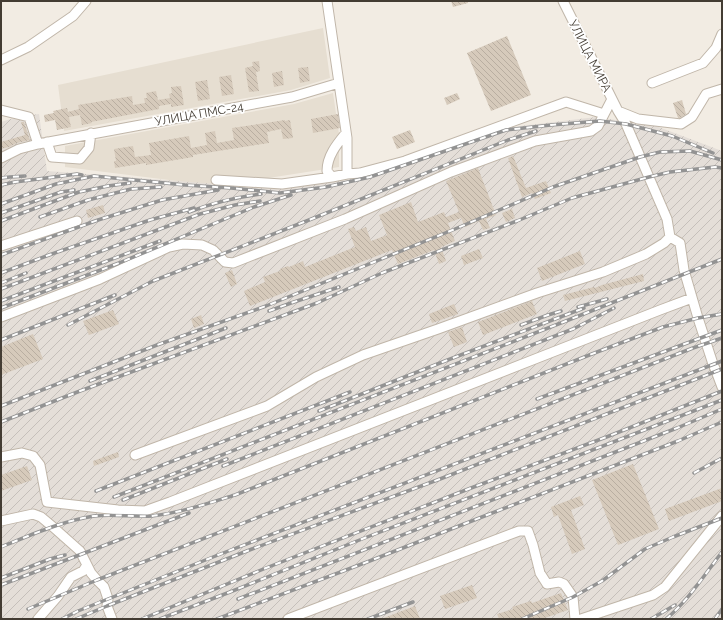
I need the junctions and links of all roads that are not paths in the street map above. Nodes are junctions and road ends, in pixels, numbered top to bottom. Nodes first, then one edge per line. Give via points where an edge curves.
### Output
1 (86, 1) edge
2 (327, 1) edge
3 (562, 1) edge
4 (722, 34) edge
5 (1, 60) edge
6 (339, 83) junction
7 (652, 83) dead end
8 (722, 89) edge
9 (612, 99) junction
10 (1, 110) edge
11 (618, 111) junction
12 (604, 114) junction
13 (91, 133) junction
14 (346, 133) junction
15 (42, 143) junction
16 (1, 158) edge
17 (347, 174) junction
18 (332, 177) junction
19 (216, 180) dead end
20 (77, 221) dead end
21 (670, 236) junction
22 (1, 246) edge
23 (692, 298) junction
24 (1, 317) edge
25 (722, 387) edge
26 (135, 455) dead end
27 (1, 457) edge
28 (47, 502) junction
29 (722, 516) edge
30 (41, 517) junction
31 (1, 521) edge
32 (87, 565) junction
33 (38, 619) edge
34 (112, 619) edge
35 (288, 619) edge
36 (575, 619) edge
37 (581, 619) edge

1 - 5 street via 73,16 28,47
2 - 6 street
3 - 9 street, УЛИЦА МИРА
4 - 7 street via 716,48 704,63
6 - 13 street, УЛИЦА ПМС-24 via 292,97
6 - 14 street
8 - 11 street via 706,94 692,117 681,124 638,119
9 - 11 street, УЛИЦА МИРА
9 - 12 street
10 - 15 street via 29,117
11 - 21 street, УЛИЦА МИРА via 667,219
12 - 17 street via 566,102 405,161
12 - 24 street via 598,126 591,131 535,141 451,172 345,219 233,264 225,262 213,250 202,245 183,244 169,247 100,279
13 - 15 street, УЛИЦА ПМС-24
13 - 15 street via 89,148 80,159 52,158
14 - 17 street
14 - 18 street via 336,144 327,163 327,171
15 - 16 street, УЛИЦА ПМС-24 via 19,149
17 - 18 street
18 - 19 street via 282,184
20 - 22 street
21 - 23 street via 680,243
21 - 26 street via 646,254 603,272 362,355 316,377 267,406
23 - 25 street
23 - 28 street via 145,511
27 - 28 street via 22,453 33,456 40,465
28 - 30 street
29 - 37 street via 665,587 653,595
30 - 31 street via 33,514
30 - 32 street via 80,551
32 - 33 street via 72,577
32 - 34 street via 104,587
35 - 36 street via 520,531 528,531 540,573 547,584 564,584 573,597

